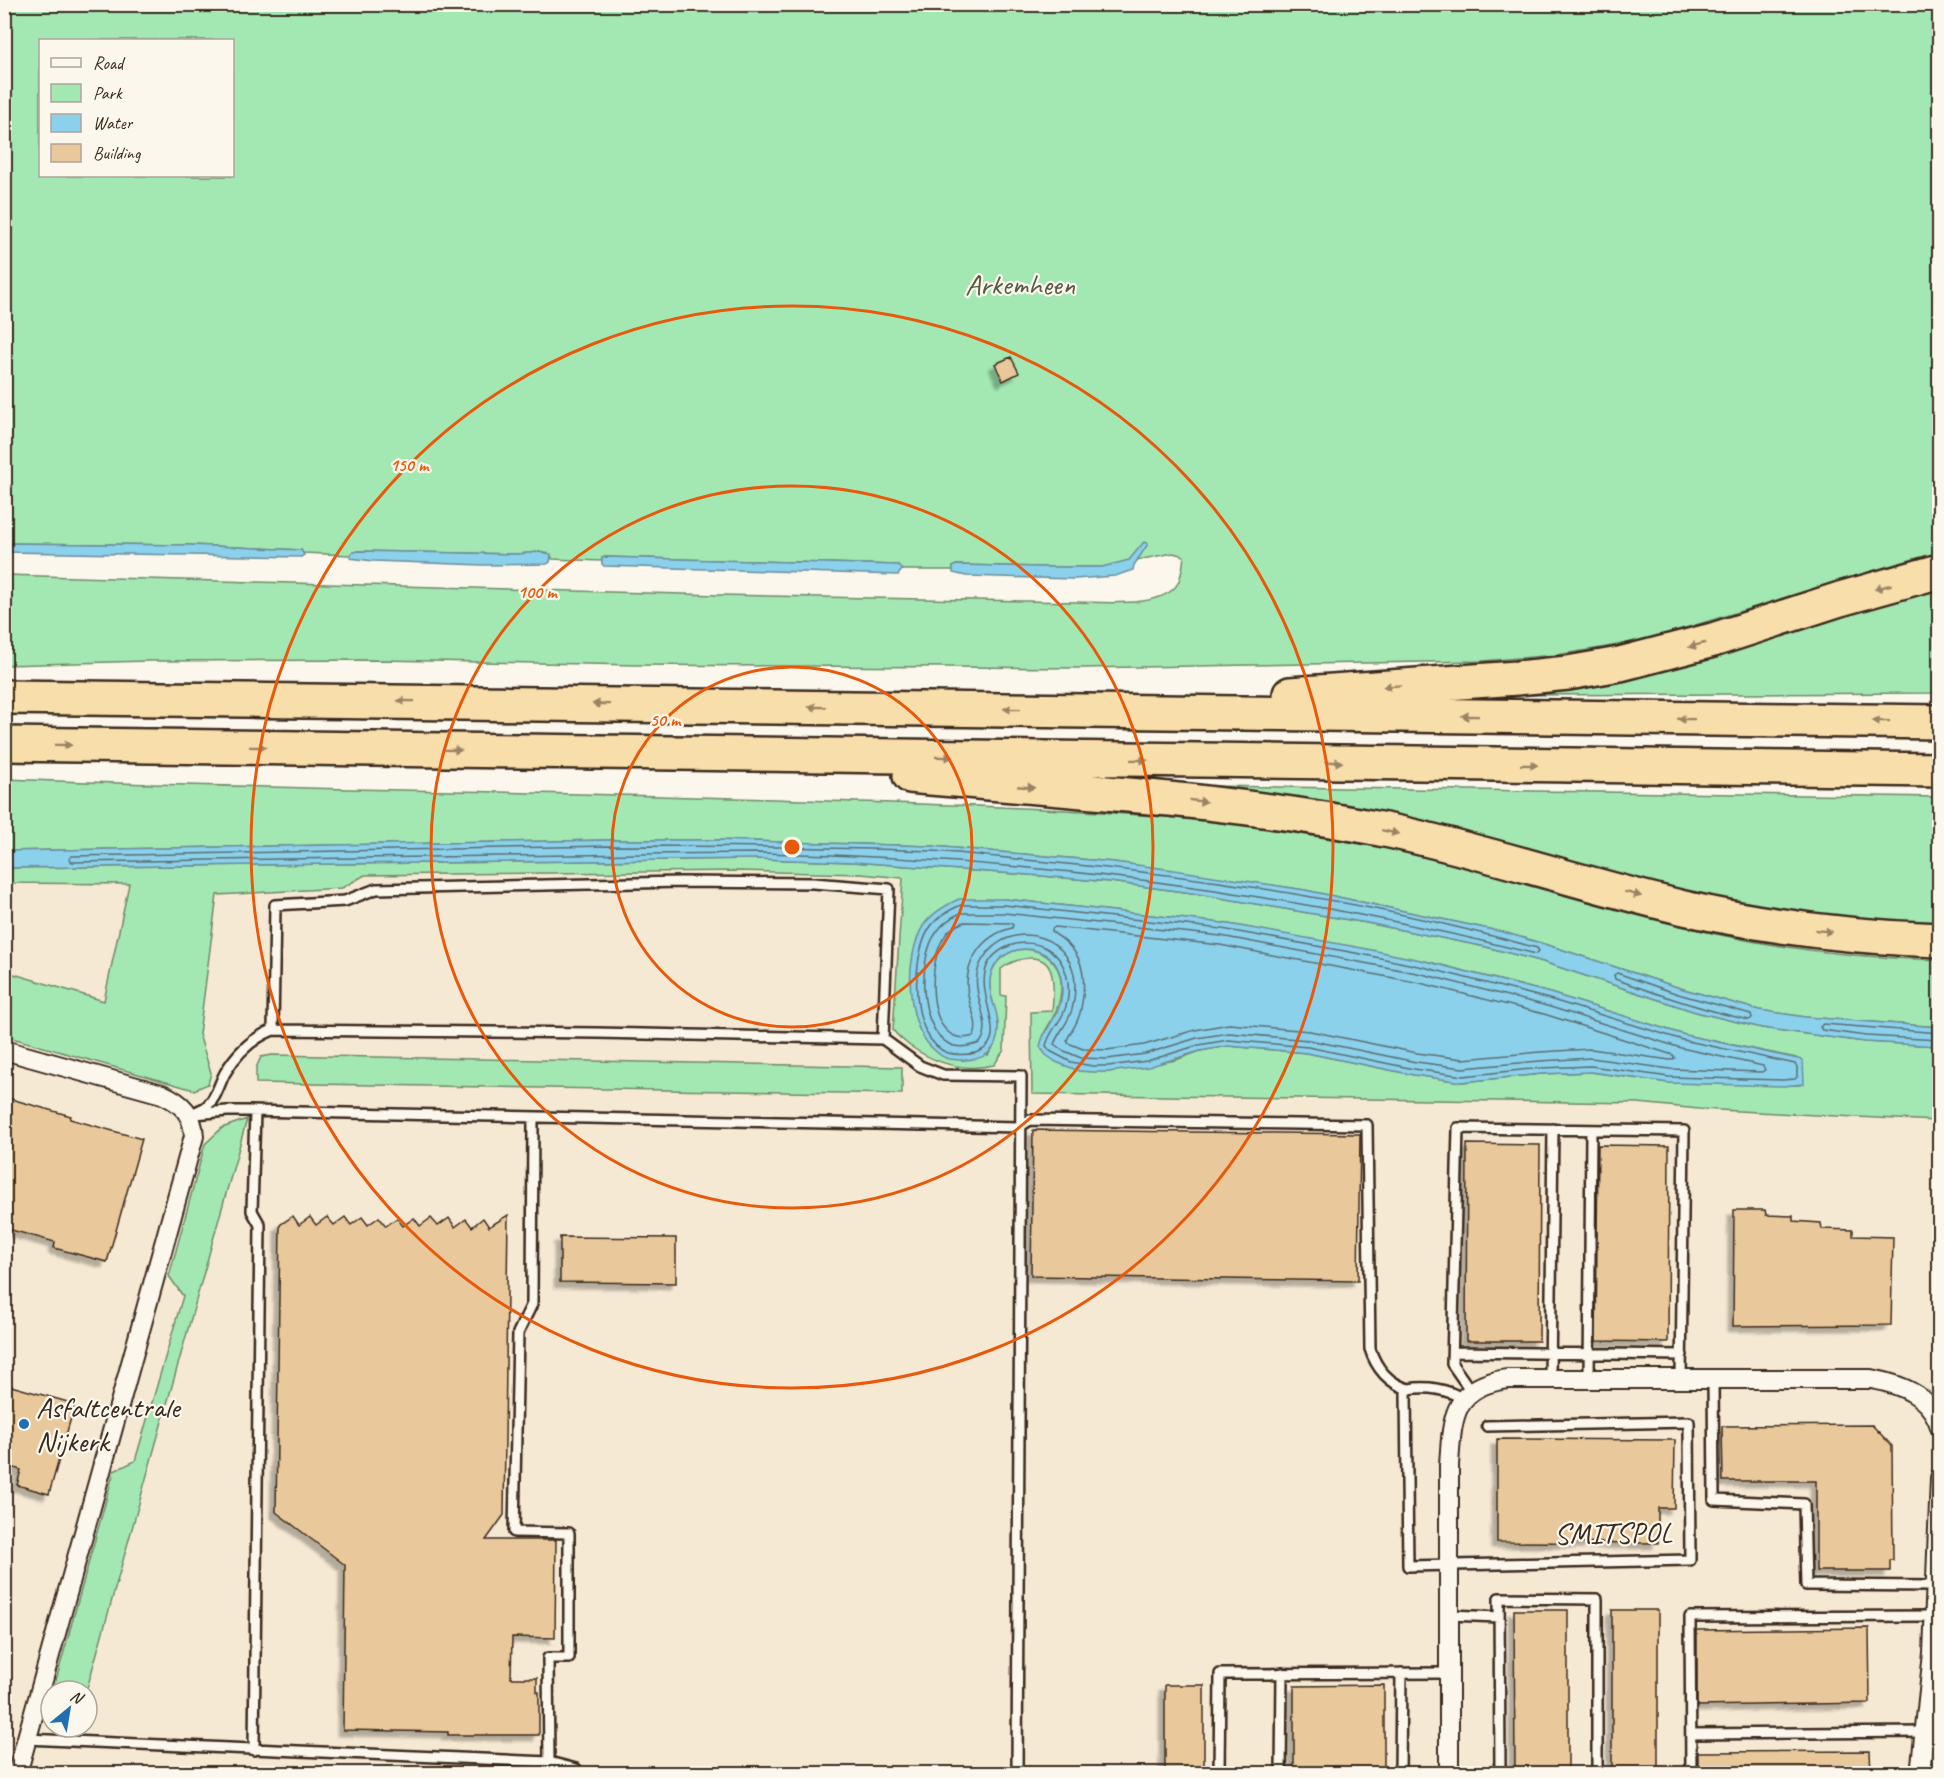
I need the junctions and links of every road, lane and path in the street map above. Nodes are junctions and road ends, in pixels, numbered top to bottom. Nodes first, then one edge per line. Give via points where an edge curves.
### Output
1 (1940, 571) edge
2 (4, 697) edge
3 (1071, 710) junction
4 (1940, 722) edge
5 (4, 744) edge
6 (654, 753) junction
7 (1940, 770) edge
8 (1940, 940) edge
9 (273, 1030) junction
10 (883, 1039) junction
11 (4, 1050) edge
12 (255, 1112) junction
13 (190, 1114) junction
14 (533, 1118) junction
15 (1019, 1126) junction
16 (1553, 1129) junction
17 (1591, 1130) junction
18 (1452, 1352) junction
19 (1550, 1353) junction
20 (1589, 1354) junction
21 (1682, 1355) junction
22 (1550, 1379) junction
23 (1588, 1379) junction
24 (1681, 1379) junction
25 (1713, 1379) junction
26 (1409, 1389) junction
27 (1467, 1395) junction
28 (1487, 1426) dead end
29 (1940, 1427) edge
30 (1940, 1478) edge
31 (1449, 1566) junction
32 (1936, 1586) junction
33 (1449, 1615) junction
34 (1934, 1616) junction
35 (1499, 1617) junction
36 (1401, 1673) junction
37 (1449, 1673) junction
38 (1282, 1674) junction
39 (1924, 1732) junction
40 (1691, 1734) junction
41 (26, 1740) junction
42 (254, 1750) junction
43 (549, 1762) junction
44 (17, 1773) edge
45 (576, 1773) edge
46 (1017, 1773) edge
47 (1220, 1773) edge
48 (1281, 1773) edge
49 (1400, 1773) edge
50 (1449, 1773) edge
51 (1500, 1773) edge
52 (1597, 1773) edge
53 (1691, 1773) edge
54 (1920, 1773) edge

1 -> 3 highway via 1713,640 1568,673
3 -> 2 highway
4 -> 3 highway
5 -> 6 highway
6 -> 7 highway
6 -> 8 highway via 1198,801 1283,812 1390,831 1715,915 1811,930
9 - 10 lane
9 - 10 lane via 275,905 345,901 376,889 813,883 889,889
9 - 13 lane via 243,1049 206,1106
10 - 15 lane via 920,1066 943,1075 1021,1076
11 - 13 street via 162,1094
12 - 13 lane
12 - 14 lane
12 - 42 lane via 252,1211 260,1226
13 - 41 street via 193,1144
14 - 15 lane
14 - 43 lane via 532,1304 518,1333 514,1532 569,1533 569,1658 548,1658
15 - 26 lane via 1030,1120 1367,1125 1370,1349 1386,1378
15 - 46 lane
16 - 17 lane
16 - 18 lane via 1458,1128
16 - 19 lane
17 - 20 lane
17 - 21 lane via 1684,1131
18 - 19 lane
18 - 27 lane via 1452,1364
19 - 20 lane
19 - 22 lane
20 - 21 lane
20 - 23 lane
21 - 24 lane
22 - 23 street
22 - 27 street via 1497,1380
23 - 24 street
24 - 25 street
25 - 29 street via 1887,1382 1910,1391 1930,1406
25 - 32 lane via 1714,1500 1804,1504 1806,1585
26 - 27 lane
26 - 31 lane via 1408,1566
27 - 31 street via 1457,1412 1451,1444
28 - 31 lane, SMITSPOL via 1689,1422 1690,1560
30 - 32 street
31 - 33 street
32 - 34 street
33 - 35 lane
33 - 37 street
34 - 39 street
34 - 40 lane via 1690,1617
35 - 51 lane
35 - 52 lane via 1499,1598 1597,1599
36 - 37 lane
36 - 38 lane
36 - 49 lane
37 - 50 street
38 - 47 lane via 1220,1674
38 - 48 lane
39 - 40 lane
39 - 54 street
40 - 53 lane
41 - 42 lane
41 - 44 street
42 - 43 lane
43 - 45 lane via 576,1768

